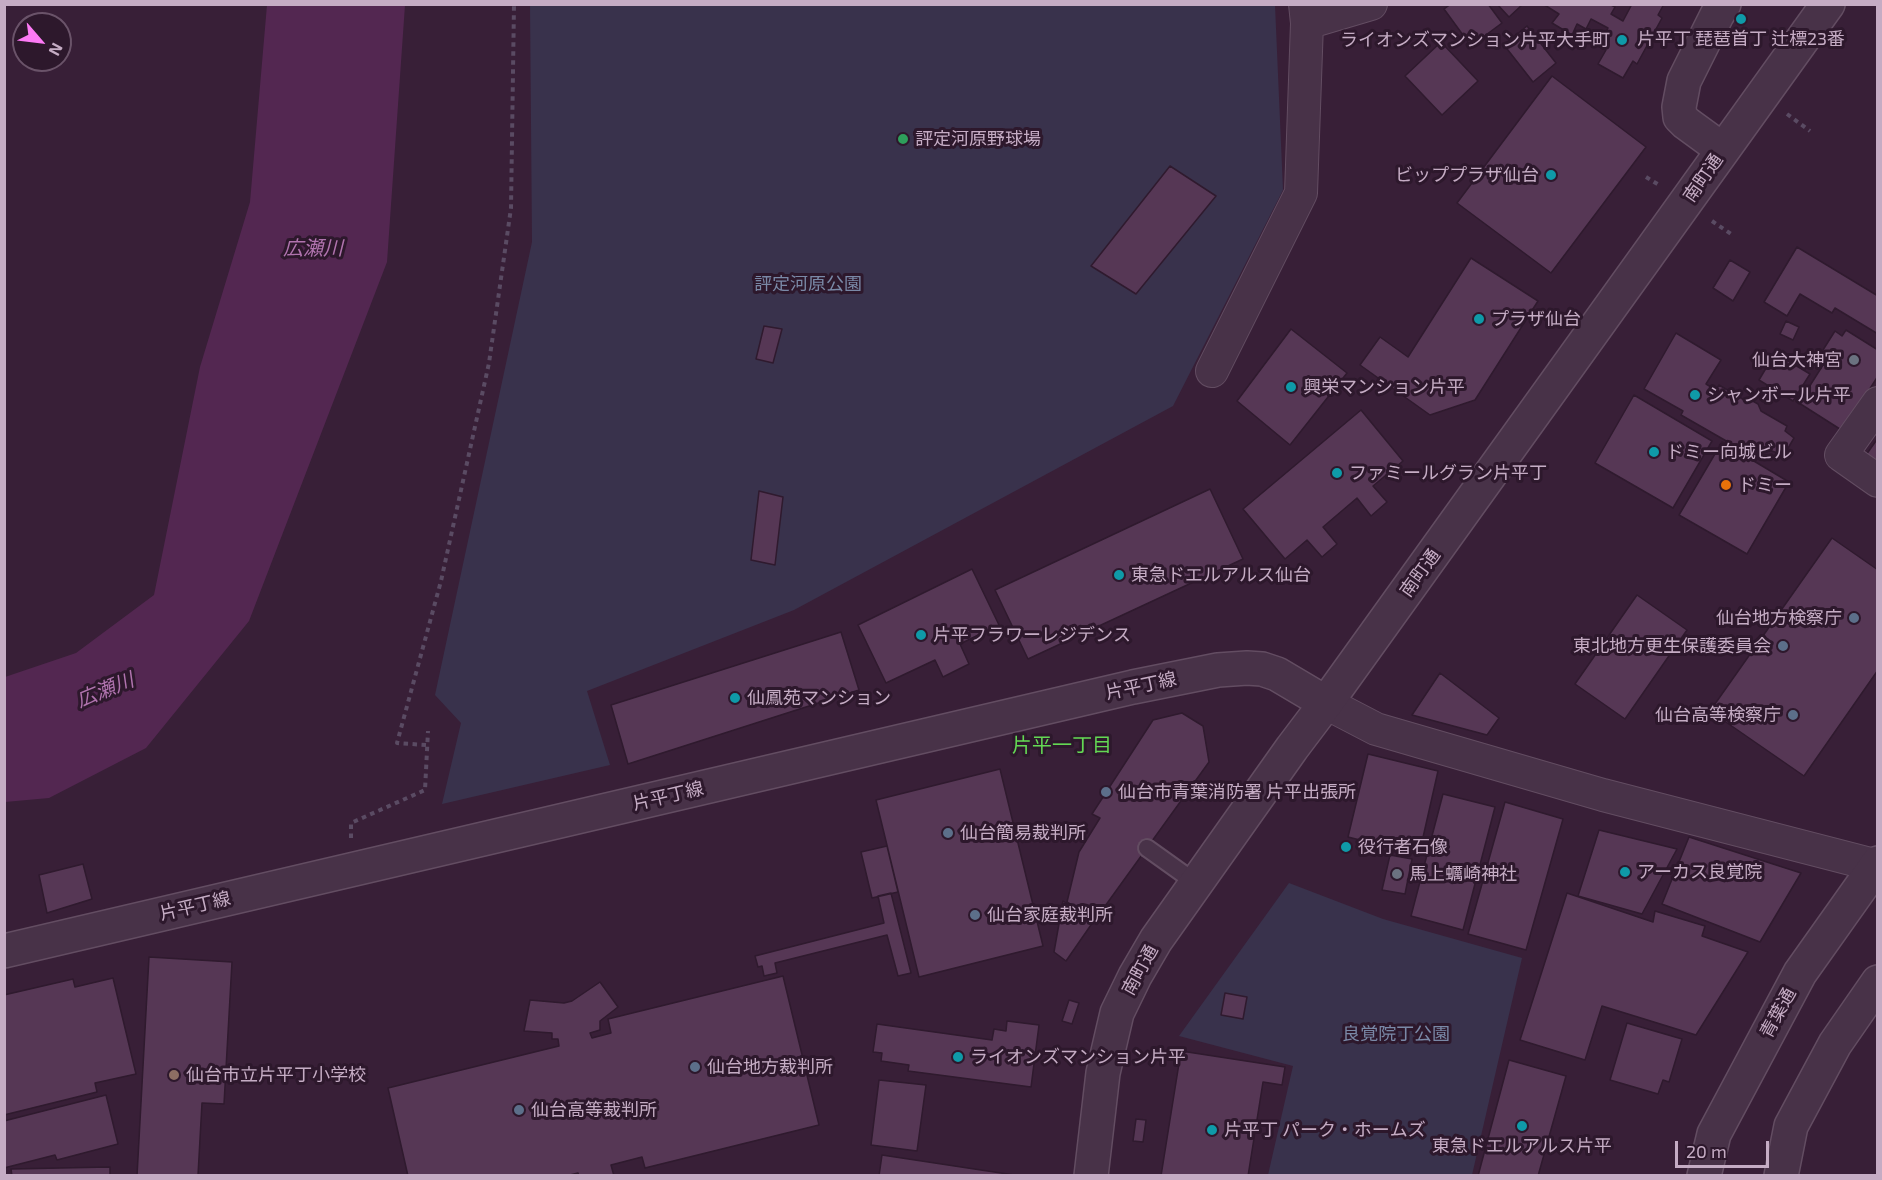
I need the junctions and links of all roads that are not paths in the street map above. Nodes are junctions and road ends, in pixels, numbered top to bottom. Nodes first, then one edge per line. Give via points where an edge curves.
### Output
1 (1371, 4) edge
2 (1724, 4) edge
3 (1828, 4) edge
4 (1306, 14) edge
5 (1723, 150) junction
6 (1212, 371) dead end
7 (1878, 403) edge
8 (1878, 481) edge
9 (1326, 703) junction
10 (1147, 848) dead end
11 (1877, 865) edge
12 (1196, 883) junction
13 (4, 951) edge
14 (1878, 982) edge
15 (1090, 1176) edge
16 (1704, 1176) edge
17 (1780, 1176) edge

1 - 4 street
2 - 5 street via 1684,81 1679,107 1680,117 1686,123
3 - 5 street, 南町通
4 - 6 street via 1301,193
5 - 9 street, 南町通
7 - 8 street via 1841,455
9 - 11 street via 1376,729 1603,795
9 - 12 street, 南町通
9 - 13 street, 片平丁線 via 1262,669 1218,670
10 - 12 lane
11 - 16 street, 青葉通 via 1795,982 1714,1134
12 - 15 street, 南町通 via 1156,940 1118,1013 1103,1072
14 - 17 street via 1835,1044 1791,1126

